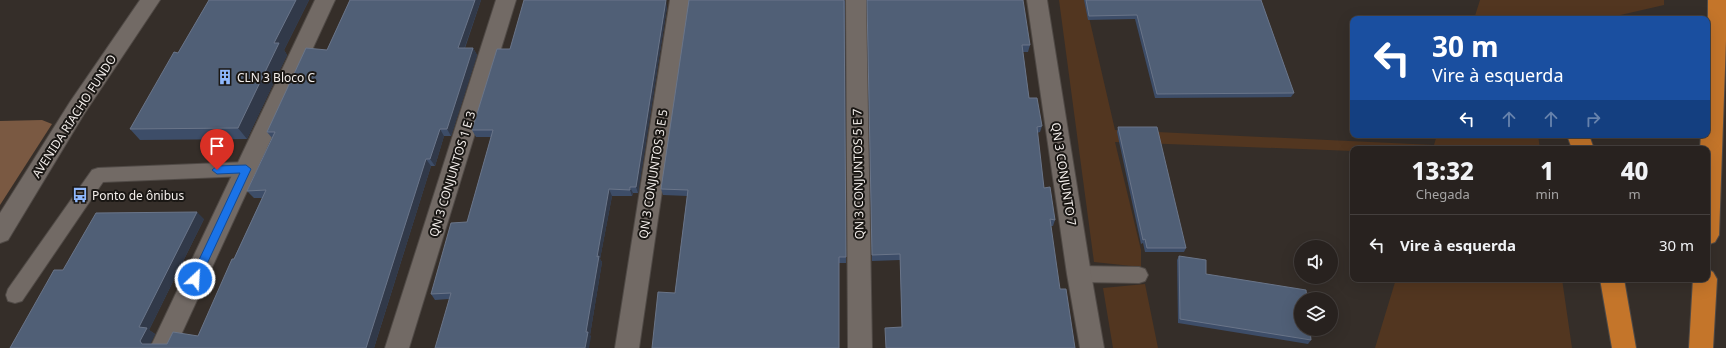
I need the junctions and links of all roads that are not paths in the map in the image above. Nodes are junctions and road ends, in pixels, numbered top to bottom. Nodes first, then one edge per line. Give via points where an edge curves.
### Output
1 (150, 0) edge
2 (325, 0) edge
3 (506, 0) edge
4 (680, 0) edge
5 (856, 0) edge
6 (1037, 0) edge
7 (1718, 0) edge
8 (246, 169) junction
9 (1710, 171) edge
10 (0, 233) edge
11 (1079, 274) junction
12 (1139, 275) dead end
13 (1613, 282) edge
14 (1705, 282) edge
15 (15, 295) dead end
16 (162, 348) edge
17 (397, 348) edge
18 (627, 348) edge
19 (860, 348) edge
20 (1092, 348) edge
21 (1624, 348) edge
22 (1701, 348) edge

1 - 10 street, AVENIDA RIACHO FUNDO via 78,108
2 - 8 street
3 - 17 street, QN 3 CONJUNTOS 1 E 3
4 - 18 street, QN 3 CONJUNTOS 3 E 5
5 - 19 street, QN 3 CONJUNTOS 5 E 7
6 - 11 street, QN 3 CONJUNTO 7
7 - 9 highway
8 - 15 lane via 98,175
8 - 16 street
11 - 12 lane
11 - 20 street, QN 3 CONJUNTO 7
13 - 21 highway
14 - 22 highway

